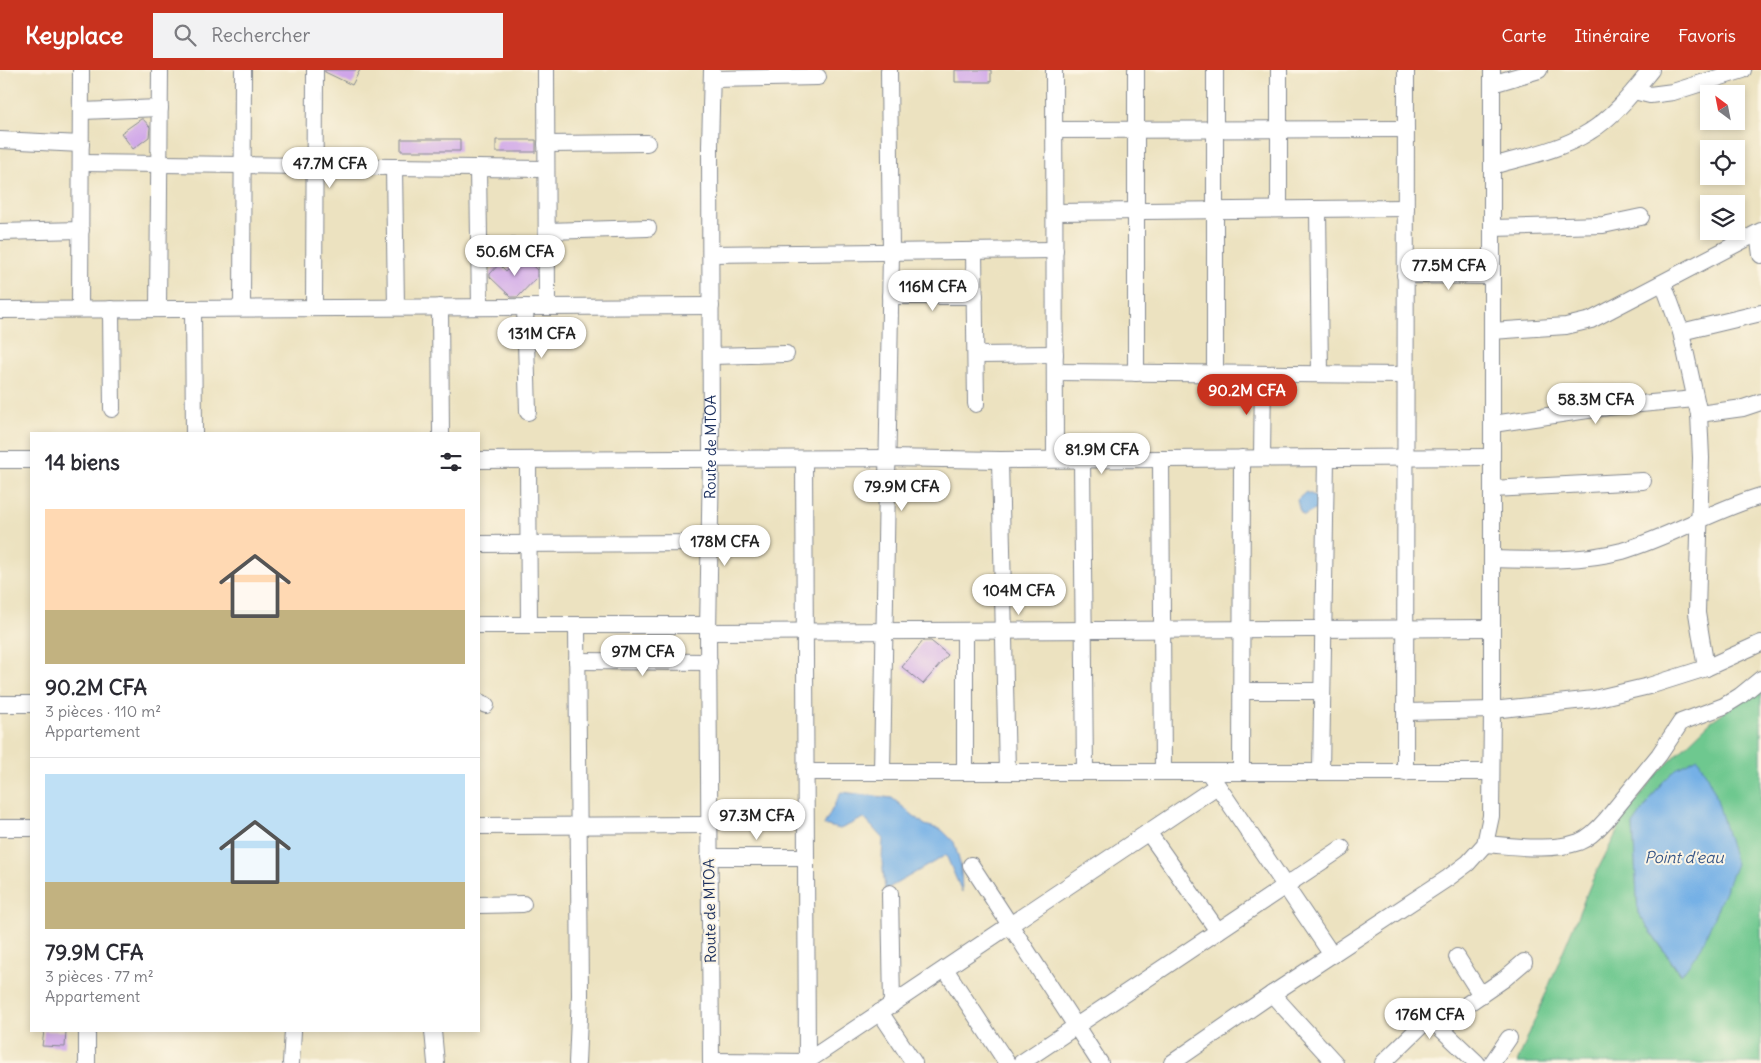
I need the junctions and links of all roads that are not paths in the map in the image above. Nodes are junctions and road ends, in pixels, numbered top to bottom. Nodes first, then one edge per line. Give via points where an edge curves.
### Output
1 (81, 70) edge
2 (160, 70) edge
3 (243, 70) edge
4 (315, 70) edge
5 (546, 70) edge
6 (889, 70) edge
7 (1054, 70) edge
8 (1136, 70) edge
9 (1215, 70) edge
10 (1280, 70) edge
11 (1406, 70) edge
12 (1539, 70) edge
13 (1651, 70) edge
14 (1744, 70) edge
15 (712, 75) edge
16 (818, 77) dead end
17 (1492, 77) edge
18 (1634, 91) junction
19 (160, 108) junction
20 (82, 111) junction
21 (1215, 129) junction
22 (1279, 129) junction
23 (1406, 129) junction
24 (1054, 130) junction
25 (1136, 130) junction
26 (0, 140) edge
27 (647, 143) dead end
28 (81, 144) junction
29 (546, 144) junction
30 (81, 163) junction
31 (160, 164) junction
32 (243, 165) junction
33 (315, 166) junction
34 (1492, 166) junction
35 (394, 167) junction
36 (478, 168) junction
37 (546, 169) junction
38 (1406, 208) junction
39 (1279, 209) junction
40 (1318, 209) junction
41 (1215, 210) junction
42 (1136, 211) junction
43 (1054, 212) junction
44 (1641, 217) dead end
45 (648, 228) dead end
46 (1492, 228) junction
47 (81, 230) junction
48 (0, 232) edge
49 (1760, 232) edge
50 (547, 239) junction
51 (479, 246) junction
52 (1054, 250) junction
53 (974, 251) junction
54 (891, 252) junction
55 (710, 254) junction
56 (1761, 255) edge
57 (1405, 275) junction
58 (1492, 276) junction
59 (1663, 284) junction
60 (890, 296) junction
61 (975, 296) junction
62 (711, 306) junction
63 (396, 307) junction
64 (440, 307) junction
65 (480, 307) junction
66 (525, 307) junction
67 (547, 307) junction
68 (242, 308) junction
69 (314, 308) junction
70 (80, 309) junction
71 (111, 309) junction
72 (158, 309) junction
73 (194, 309) junction
74 (0, 310) edge
75 (1761, 313) edge
76 (1492, 331) junction
77 (1681, 332) junction
78 (786, 354) dead end
79 (1055, 354) junction
80 (976, 355) junction
81 (711, 356) junction
82 (1055, 372) junction
83 (1136, 373) junction
84 (1215, 373) junction
85 (1263, 374) junction
86 (1320, 374) junction
87 (1405, 376) junction
88 (1761, 402) edge
89 (976, 404) dead end
90 (1697, 406) junction
91 (112, 409) dead end
92 (528, 412) dead end
93 (1493, 424) junction
94 (194, 432) edge
95 (441, 432) edge
96 (1405, 457) junction
97 (1492, 457) junction
98 (711, 458) junction
99 (804, 458) junction
100 (888, 458) junction
101 (1242, 458) junction
102 (1262, 458) junction
103 (1326, 458) junction
104 (1055, 459) junction
105 (1082, 459) junction
106 (1161, 459) junction
107 (0, 460) edge
108 (30, 460) edge
109 (480, 460) edge
110 (528, 460) junction
111 (1000, 460) junction
112 (1642, 481) dead end
113 (1492, 490) junction
114 (1761, 496) edge
115 (1698, 520) junction
116 (480, 544) edge
117 (528, 544) junction
118 (710, 544) junction
119 (1492, 559) junction
120 (480, 625) edge
121 (529, 625) junction
122 (577, 625) junction
123 (708, 628) junction
124 (1492, 628) junction
125 (1323, 629) junction
126 (1405, 629) junction
127 (966, 630) junction
128 (1004, 630) junction
129 (1084, 630) junction
130 (1162, 630) junction
131 (1242, 630) junction
132 (884, 631) junction
133 (804, 632) junction
134 (1761, 643) edge
135 (577, 662) junction
136 (709, 662) junction
137 (1706, 668) junction
138 (1761, 679) edge
139 (1241, 691) junction
140 (1322, 691) junction
141 (0, 704) edge
142 (30, 704) edge
143 (1492, 710) junction
144 (1405, 712) junction
145 (805, 772) junction
146 (882, 772) junction
147 (965, 772) junction
148 (1007, 772) junction
149 (1085, 772) junction
150 (1163, 772) junction
151 (1241, 772) junction
152 (1322, 772) junction
153 (1405, 772) junction
154 (1491, 772) junction
155 (1213, 779) junction
156 (709, 825) junction
157 (480, 826) edge
158 (578, 826) junction
159 (0, 828) edge
160 (30, 828) edge
161 (1148, 832) junction
162 (1485, 844) junction
163 (1342, 848) dead end
164 (709, 857) junction
165 (805, 857) junction
166 (971, 865) dead end
167 (1285, 887) junction
168 (890, 893) dead end
169 (523, 904) dead end
170 (480, 905) edge
171 (1010, 926) junction
172 (1218, 931) junction
173 (1332, 955) junction
174 (1457, 957) dead end
175 (1524, 962) dead end
176 (945, 969) junction
177 (1272, 994) junction
178 (1481, 995) junction
179 (886, 1009) junction
180 (1437, 1025) junction
181 (1076, 1026) junction
182 (87, 1032) edge
183 (293, 1032) edge
184 (433, 1032) edge
185 (1509, 1038) dead end
186 (711, 1062) edge
187 (86, 1063) edge
188 (291, 1063) edge
189 (436, 1063) edge
190 (576, 1063) edge
191 (807, 1063) edge
192 (914, 1063) edge
193 (1007, 1063) edge
194 (1021, 1063) edge
195 (1100, 1063) edge
196 (1172, 1063) edge
197 (1334, 1063) edge
198 (1382, 1063) edge
199 (1478, 1063) edge
200 (1492, 1063) edge

1 - 20 street
2 - 19 street
3 - 32 street
4 - 33 street
5 - 29 street
6 - 54 street
7 - 24 street
8 - 25 street
9 - 21 street
10 - 22 street
11 - 23 street
12 - 17 street
13 - 18 street
14 - 18 street via 1673,92 1650,95
15 - 16 street
15 - 55 street, Route de MTOA
17 - 34 street
18 - 34 street via 1589,133 1570,143
19 - 20 street
19 - 31 street
20 - 28 street
21 - 22 street
21 - 25 street
21 - 41 street
22 - 23 street
22 - 39 street
23 - 38 street
24 - 25 street
24 - 43 street
25 - 42 street
26 - 28 street
27 - 29 street
28 - 30 street
29 - 37 street
30 - 31 street
30 - 47 street
31 - 32 street
31 - 72 street
32 - 33 street
32 - 68 street
33 - 35 street
33 - 69 street
34 - 46 street
35 - 36 street
35 - 63 street
36 - 37 street
36 - 51 street
37 - 50 street
38 - 40 street
38 - 57 street
39 - 40 street
39 - 41 street
40 - 86 street
41 - 42 street
41 - 84 street
42 - 43 street
42 - 83 street
43 - 52 street
44 - 46 street via 1603,225
45 - 50 street
46 - 58 street
47 - 48 street
47 - 70 street
49 - 56 street
49 - 59 street
50 - 51 street
50 - 67 street
51 - 65 street
52 - 53 street
52 - 79 street
53 - 54 street
53 - 61 street
54 - 55 street
54 - 60 street
55 - 62 street, Route de MTOA
57 - 58 street
57 - 87 street
58 - 76 street
59 - 76 street via 1591,320 1566,326
59 - 77 street
60 - 61 street
60 - 100 street
61 - 80 street
62 - 67 street
62 - 81 street, Route de MTOA
63 - 64 street
63 - 69 street
64 - 65 street
64 - 95 street
65 - 66 street
66 - 67 street
66 - 92 street
68 - 69 street
68 - 73 street
70 - 71 street
70 - 74 street
71 - 72 street
71 - 91 street
72 - 73 street
73 - 94 street
75 - 77 street
76 - 93 street
77 - 90 street
78 - 81 street
79 - 80 street
79 - 82 street
80 - 89 street
81 - 98 street, Route de MTOA
82 - 83 street
82 - 104 street
83 - 84 street
84 - 85 street
85 - 86 street
85 - 102 street
86 - 87 street
87 - 96 street
88 - 90 street via 1743,408
90 - 93 street via 1608,407
90 - 115 street via 1701,458
93 - 97 street
96 - 97 street
96 - 103 street
96 - 126 street
97 - 113 street
98 - 99 street
98 - 110 street
98 - 118 street, Route de MTOA
99 - 100 street
99 - 133 street
100 - 111 street
100 - 132 street
101 - 102 street
101 - 106 street
101 - 131 street
102 - 103 street
103 - 125 street
104 - 105 street
104 - 111 street
105 - 106 street
105 - 129 street
106 - 130 street
107 - 108 street
109 - 110 street
110 - 117 street
111 - 128 street
112 - 113 street
113 - 119 street
114 - 115 street
115 - 119 street via 1622,551 1598,556
115 - 137 street via 1697,613
116 - 117 street
117 - 118 street
117 - 121 street
118 - 123 street, Route de MTOA
119 - 124 street
120 - 121 street
121 - 122 street
122 - 123 street
122 - 135 street
123 - 133 street
123 - 136 street, Route de MTOA
124 - 126 street
124 - 143 street
125 - 126 street
125 - 131 street
125 - 140 street
126 - 144 street
127 - 128 street
127 - 132 street
127 - 147 street
128 - 129 street
128 - 148 street
129 - 130 street
129 - 149 street
130 - 131 street
130 - 150 street
131 - 139 street
132 - 133 street
132 - 146 street
133 - 145 street
134 - 137 street
135 - 136 street
135 - 158 street
136 - 156 street, Route de MTOA
137 - 143 street via 1594,699
138 - 162 street via 1724,706 1681,722 1659,755 1606,820 1580,841 1559,846
139 - 140 street
139 - 151 street
140 - 152 street
141 - 142 street
143 - 144 street
143 - 154 street
144 - 153 street
145 - 146 street
145 - 165 street
146 - 147 street
147 - 148 street
148 - 149 street
149 - 150 street
150 - 155 street
151 - 152 street
151 - 155 street
152 - 153 street
153 - 154 street
154 - 162 street via 1491,816
155 - 161 street
155 - 167 street
156 - 158 street
156 - 164 street, Route de MTOA
157 - 158 street
158 - 190 street via 580,995
159 - 160 street
161 - 171 street
161 - 172 street
162 - 173 street via 1464,867
163 - 167 street
164 - 165 street
164 - 186 street, Route de MTOA
165 - 191 street
166 - 171 street
167 - 172 street
167 - 173 street
168 - 179 street
169 - 170 street
171 - 176 street
171 - 181 street
172 - 181 street
173 - 177 street
174 - 178 street
175 - 178 street
176 - 179 street
176 - 193 street
177 - 196 street
177 - 197 street
178 - 180 street
179 - 191 street
179 - 192 street
180 - 198 street via 1429,1021 1424,1023
180 - 199 street
181 - 194 street
181 - 195 street
182 - 187 street
183 - 188 street
184 - 189 street
185 - 200 street
186 - 191 street

